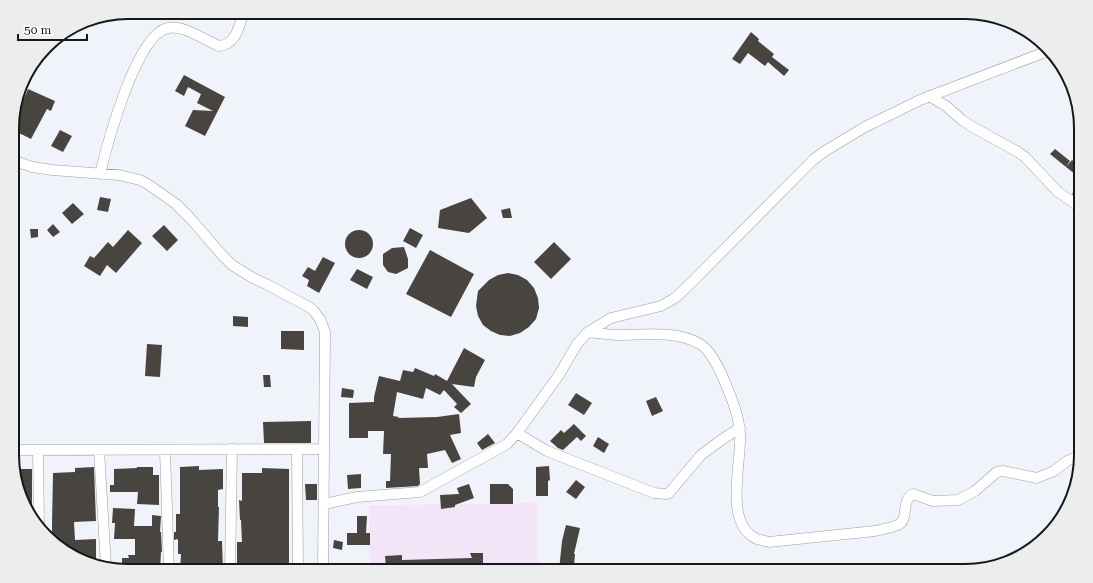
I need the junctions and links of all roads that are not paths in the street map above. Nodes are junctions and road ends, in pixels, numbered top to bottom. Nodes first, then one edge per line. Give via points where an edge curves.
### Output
1 (241, 19) edge
2 (1044, 53) edge
3 (929, 96) junction
4 (19, 162) edge
5 (100, 174) junction
6 (1074, 204) edge
7 (588, 332) junction
8 (740, 428) junction
9 (517, 433) junction
10 (232, 449) junction
11 (297, 449) junction
12 (324, 449) junction
13 (19, 450) edge
14 (38, 450) junction
15 (100, 450) junction
16 (165, 450) junction
17 (1074, 458) edge
18 (324, 504) junction
19 (38, 516) edge
20 (106, 562) edge
21 (169, 564) edge
22 (230, 564) edge
23 (298, 564) edge
24 (323, 564) edge

1 - 5 street via 233,38 224,46 191,32 169,28 152,39 136,65 109,140
2 - 3 street
3 - 6 street via 990,138 1018,152 1058,192
3 - 7 street via 865,127 819,155 675,298 661,306 611,318
4 - 5 street via 40,169
5 - 12 street via 119,174 149,185 162,193 190,218 232,265 317,314 325,332
7 - 8 street via 667,335 700,344 714,360 722,375
7 - 9 street via 577,344 559,375
8 - 9 street via 701,455 666,494 654,493 547,451
8 - 17 street via 736,476 738,513 742,525 748,532 757,539 769,542 892,527 902,521 906,500 912,494 933,501 958,500 975,491 997,472 1037,478
9 - 18 street via 502,447 420,492 357,497
10 - 11 street
10 - 16 street
10 - 22 street
11 - 12 street
11 - 23 street
12 - 18 street
13 - 14 street
14 - 15 street
14 - 19 street
15 - 16 street
15 - 20 street
16 - 21 street
18 - 24 street

